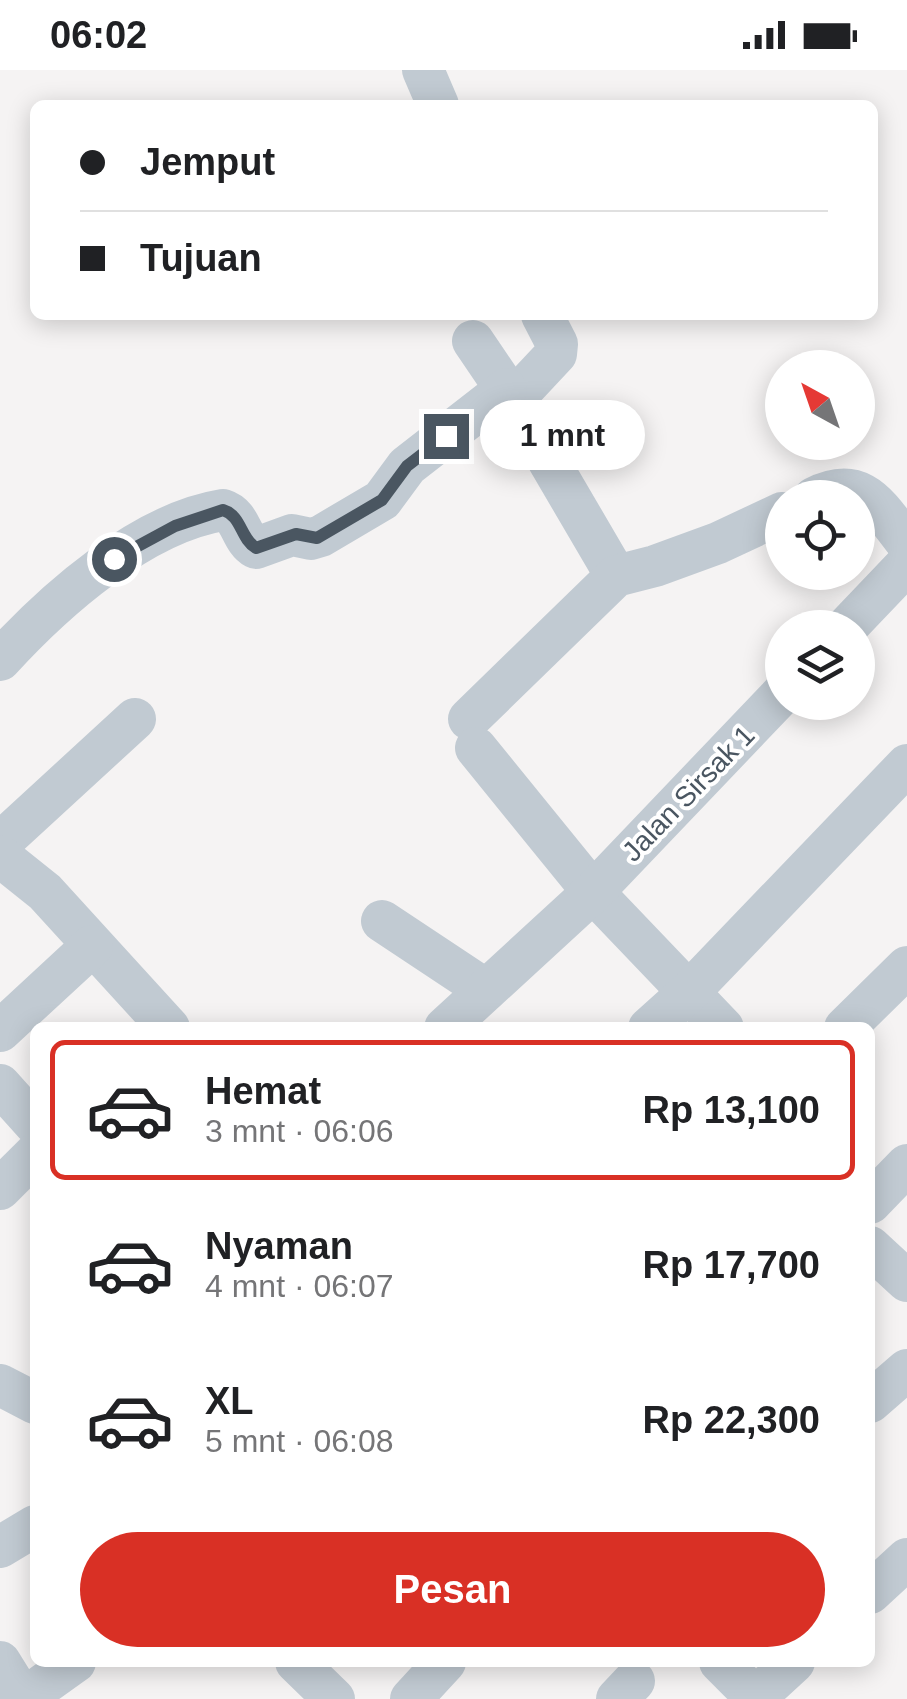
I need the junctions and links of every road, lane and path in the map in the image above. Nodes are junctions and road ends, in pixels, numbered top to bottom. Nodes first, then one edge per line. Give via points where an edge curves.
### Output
1 (422, 70) edge
2 (436, 100) edge
3 (545, 320) edge
4 (474, 341) dead end
5 (510, 395) junction
6 (875, 503) edge
7 (765, 520) edge
8 (907, 543) edge
9 (907, 564) edge
10 (616, 576) junction
11 (863, 610) edge
12 (0, 660) edge
13 (765, 712) edge
14 (135, 719) dead end
15 (907, 765) edge
16 (0, 843) edge
17 (0, 856) edge
18 (593, 892) junction
19 (382, 921) dead end
20 (92, 946) junction
21 (907, 967) edge
22 (486, 990) junction
23 (689, 992) junction
24 (163, 1022) edge
25 (451, 1022) edge
26 (656, 1022) edge
27 (717, 1022) edge
28 (851, 1022) edge
29 (0, 1031) edge
30 (0, 1084) edge
31 (30, 1118) edge
32 (30, 1159) edge
33 (0, 1189) edge
34 (875, 1252) edge
35 (907, 1281) edge
36 (907, 1370) edge
37 (0, 1385) edge
38 (875, 1398) edge
39 (30, 1400) edge
40 (30, 1529) edge
41 (0, 1546) edge
42 (907, 1559) edge
43 (875, 1588) edge
44 (0, 1662) edge
45 (68, 1667) edge
46 (301, 1667) edge
47 (440, 1667) edge
48 (725, 1667) edge
49 (789, 1667) edge
50 (756, 1698) edge
51 (334, 1699) edge
52 (411, 1699) edge

1 - 2 street
3 - 5 street via 556,354
4 - 5 street
5 - 10 street
5 - 12 street via 407,466 382,500 321,536 292,535 256,548 223,510 175,526 62,597
6 - 8 street
7 - 10 street
9 - 11 street
10 - 18 street via 472,734
13 - 18 street, Jalan Sirsak 1
14 - 16 street
15 - 23 street
17 - 20 street via 45,892
18 - 22 street, Jalan Sirsak 1
18 - 23 street
19 - 22 street
20 - 24 street
20 - 29 street
21 - 28 street
22 - 25 street, Jalan Sirsak 1
23 - 26 street
23 - 27 street
30 - 31 street
32 - 33 street
34 - 35 street
36 - 38 street
37 - 39 street
40 - 41 street
42 - 43 street
44 - 45 street via 23,1699
46 - 51 street
47 - 52 street
48 - 50 street
49 - 50 street

